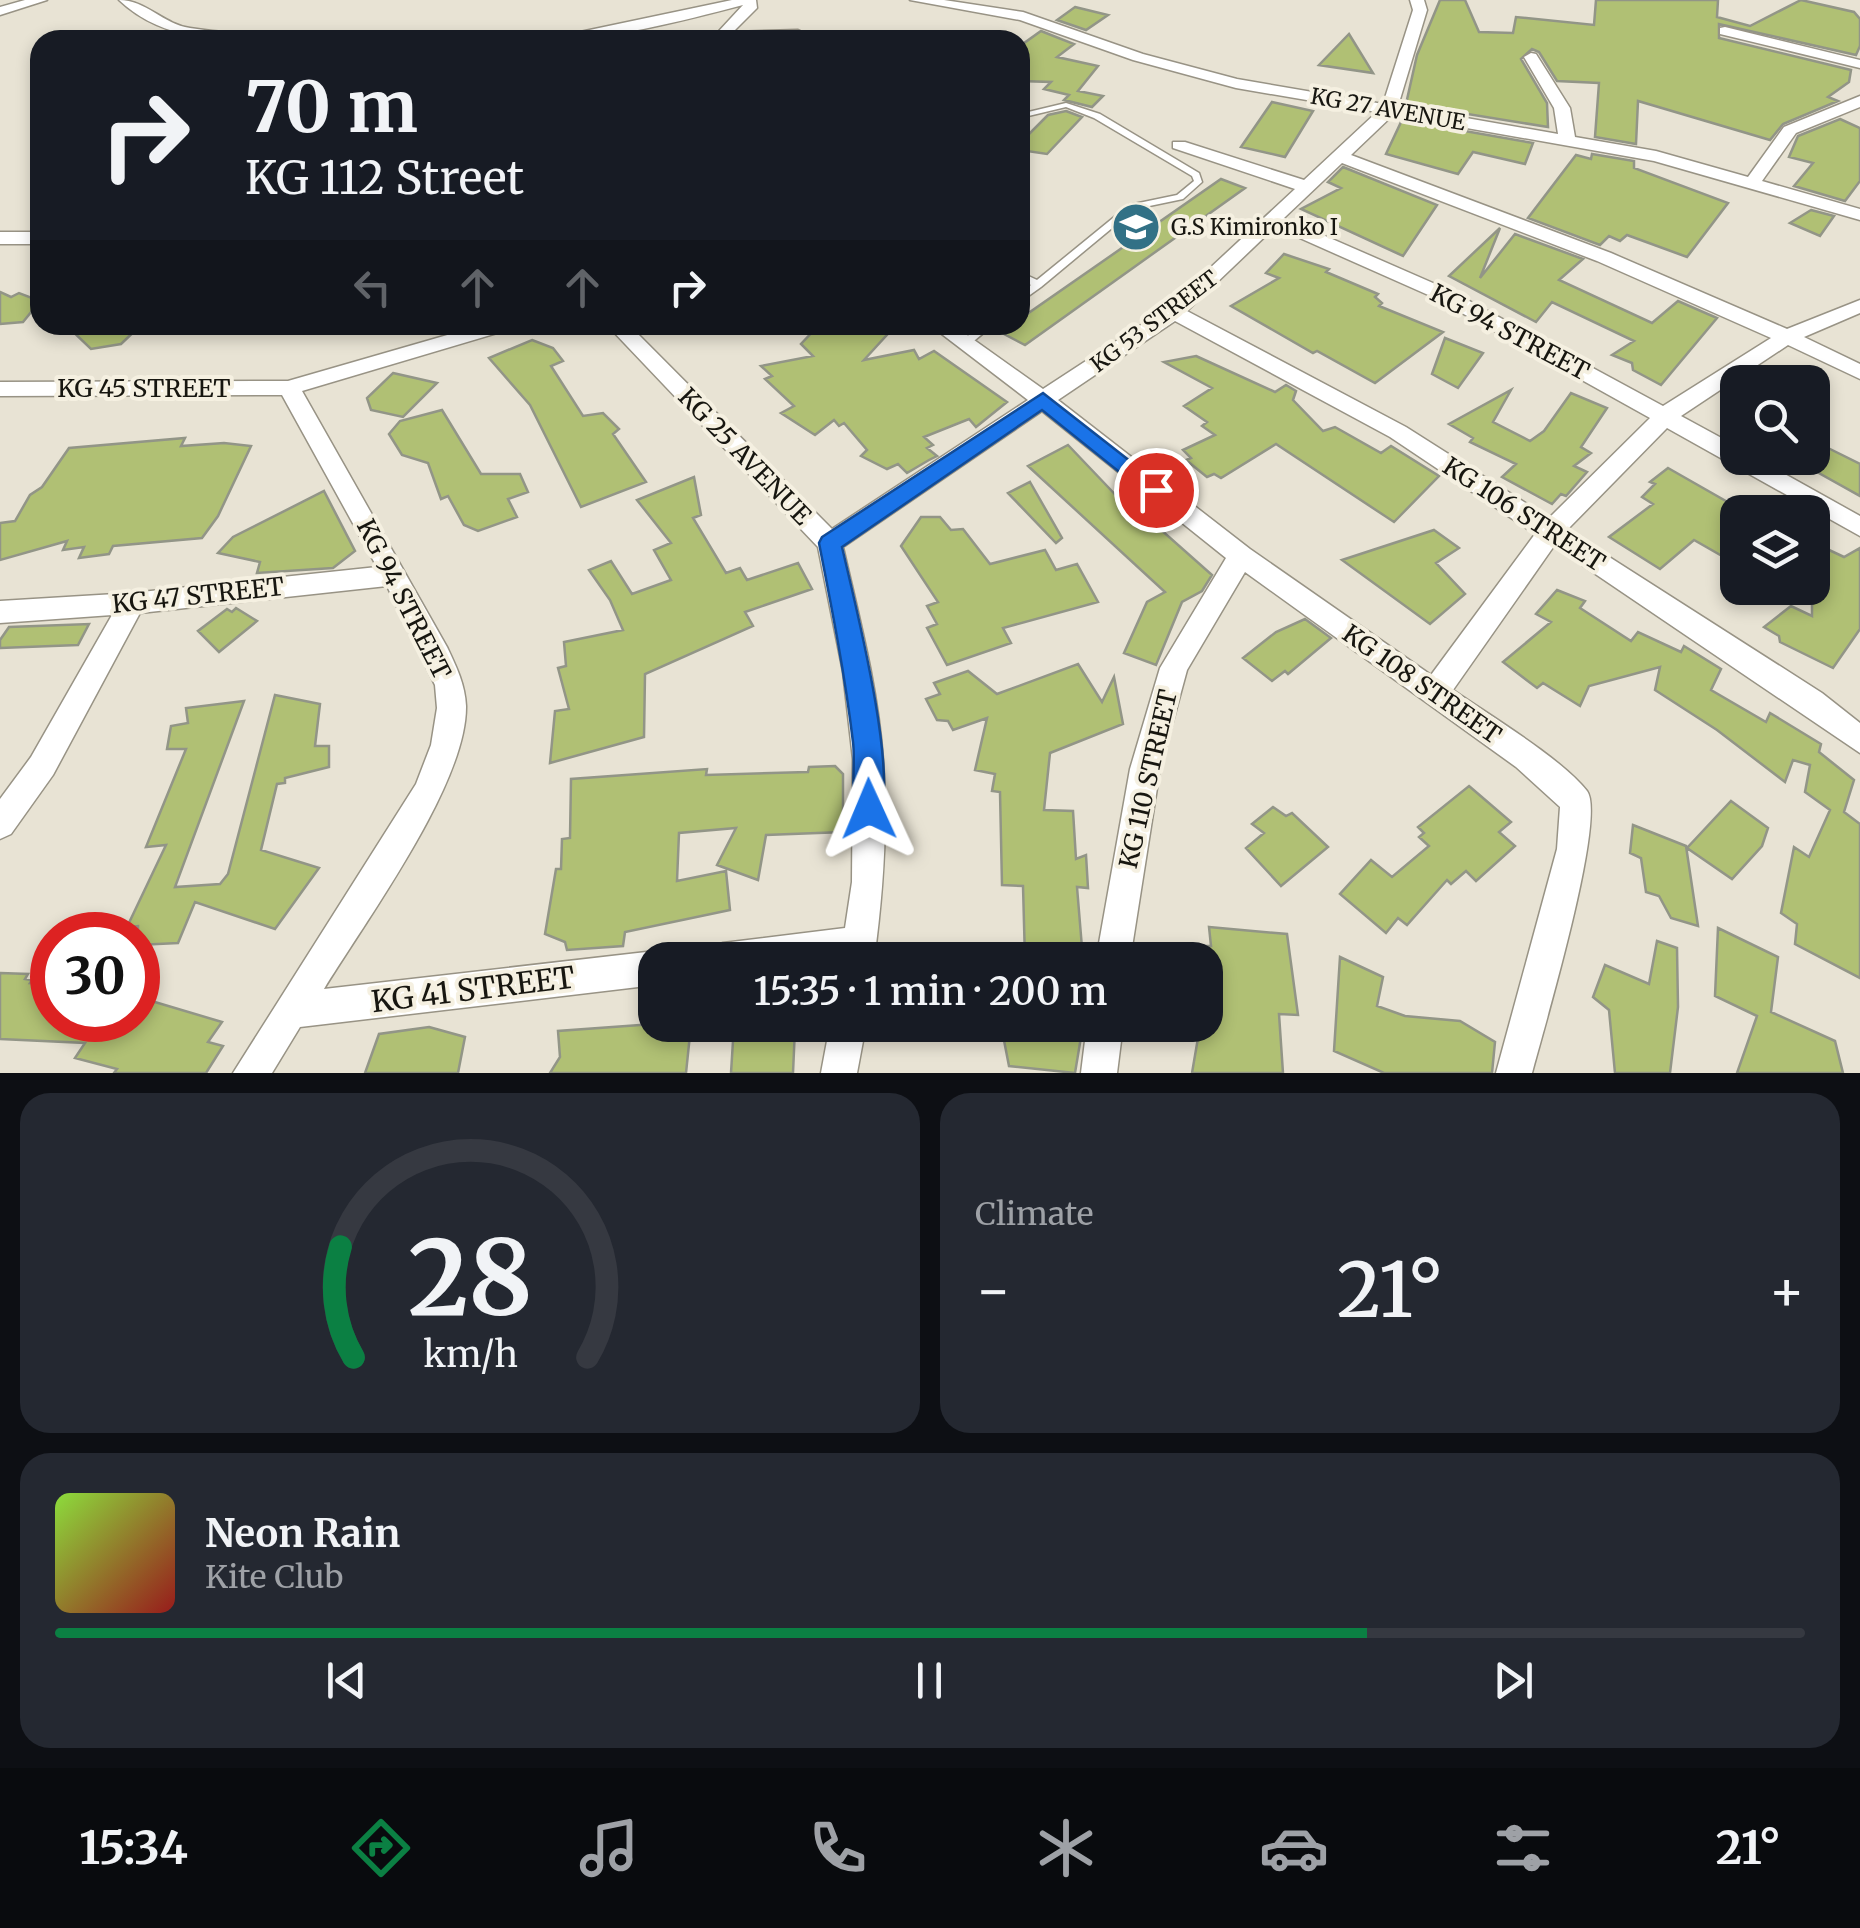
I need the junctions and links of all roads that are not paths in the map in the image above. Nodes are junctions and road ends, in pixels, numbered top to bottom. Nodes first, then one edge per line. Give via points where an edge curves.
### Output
1 (40, 0) edge
2 (748, 0) edge
3 (918, 0) edge
4 (1417, 0) edge
5 (155, 1) edge
6 (132, 3) edge
7 (0, 11) edge
8 (181, 30) edge
9 (607, 30) edge
10 (726, 30) edge
11 (1726, 31) dead end
12 (1532, 57) dead end
13 (1860, 64) edge
14 (1860, 102) edge
15 (1389, 110) junction
16 (1030, 114) edge
17 (1568, 138) junction
18 (1179, 145) dead end
19 (1342, 158) junction
20 (1752, 183) junction
21 (1310, 188) junction
22 (1860, 214) edge
23 (1274, 221) junction
24 (0, 238) edge
25 (30, 238) edge
26 (1030, 280) edge
27 (1038, 284) junction
28 (1030, 291) edge
29 (1860, 306) edge
30 (1174, 312) junction
31 (470, 335) edge
32 (627, 335) edge
33 (954, 335) edge
34 (975, 335) edge
35 (1788, 336) junction
36 (965, 343) junction
37 (1860, 372) edge
38 (288, 388) junction
39 (0, 389) edge
40 (1043, 400) junction
41 (1666, 416) junction
42 (1720, 447) edge
43 (1769, 475) edge
44 (1860, 528) edge
45 (1550, 532) junction
46 (830, 543) junction
47 (1240, 556) junction
48 (395, 575) junction
49 (132, 603) junction
50 (0, 612) edge
51 (1435, 692) junction
52 (1860, 740) edge
53 (0, 824) edge
54 (859, 942) edge
55 (1117, 942) edge
56 (638, 970) edge
57 (292, 1010) junction
58 (845, 1042) edge
59 (1104, 1042) edge
60 (251, 1073) edge
61 (839, 1073) edge
62 (1100, 1073) edge
63 (1514, 1073) edge

1 - 7 street
2 - 9 street
2 - 10 street via 750,8
3 - 15 street, KG 27 AVENUE via 1023,16 1186,72
4 - 15 street via 1420,10
5 - 6 street
6 - 8 street
11 - 13 street
12 - 17 street via 1562,108
14 - 20 street via 1790,130
15 - 17 street, KG 27 AVENUE
15 - 19 street, KG 53 STREET
16 - 27 lane via 1066,105 1097,116 1198,182 1180,197 1132,207
17 - 20 street, KG 27 AVENUE
18 - 21 street
19 - 21 street, KG 53 STREET
19 - 35 street via 1572,242
20 - 22 street, KG 27 AVENUE
21 - 23 street, KG 53 STREET
23 - 30 street, KG 53 STREET
23 - 41 street, KG 94 STREET via 1442,294
24 - 25 street
26 - 27 lane
27 - 28 lane
29 - 35 street
30 - 40 street, KG 53 STREET
30 - 45 street, KG 106 STREET via 1398,432
31 - 38 street, KG 45 STREET
32 - 46 street, KG 25 AVENUE
33 - 36 street, KG 108 STREET
34 - 36 lane
35 - 37 street
35 - 41 street
36 - 40 street, KG 108 STREET
38 - 39 street, KG 45 STREET
38 - 48 street, KG 94 STREET
40 - 46 street, KG 53 STREET
40 - 47 street, KG 108 STREET
41 - 42 street, KG 94 STREET
41 - 45 street
43 - 44 street, KG 94 STREET
45 - 51 street
45 - 52 street, KG 106 STREET
46 - 54 street, KG 25 AVENUE via 868,758 868,882
47 - 51 street, KG 108 STREET
47 - 55 street, KG 110 STREET via 1190,637 1162,704
48 - 49 street, KG 47 STREET
48 - 57 street, KG 94 STREET via 450,691 447,742 428,792
49 - 50 street, KG 47 STREET
49 - 53 street via 42,766
51 - 63 street, KG 108 STREET via 1576,801 1573,849
56 - 57 street, KG 41 STREET
57 - 60 street, KG 94 STREET
58 - 61 street
59 - 62 street

